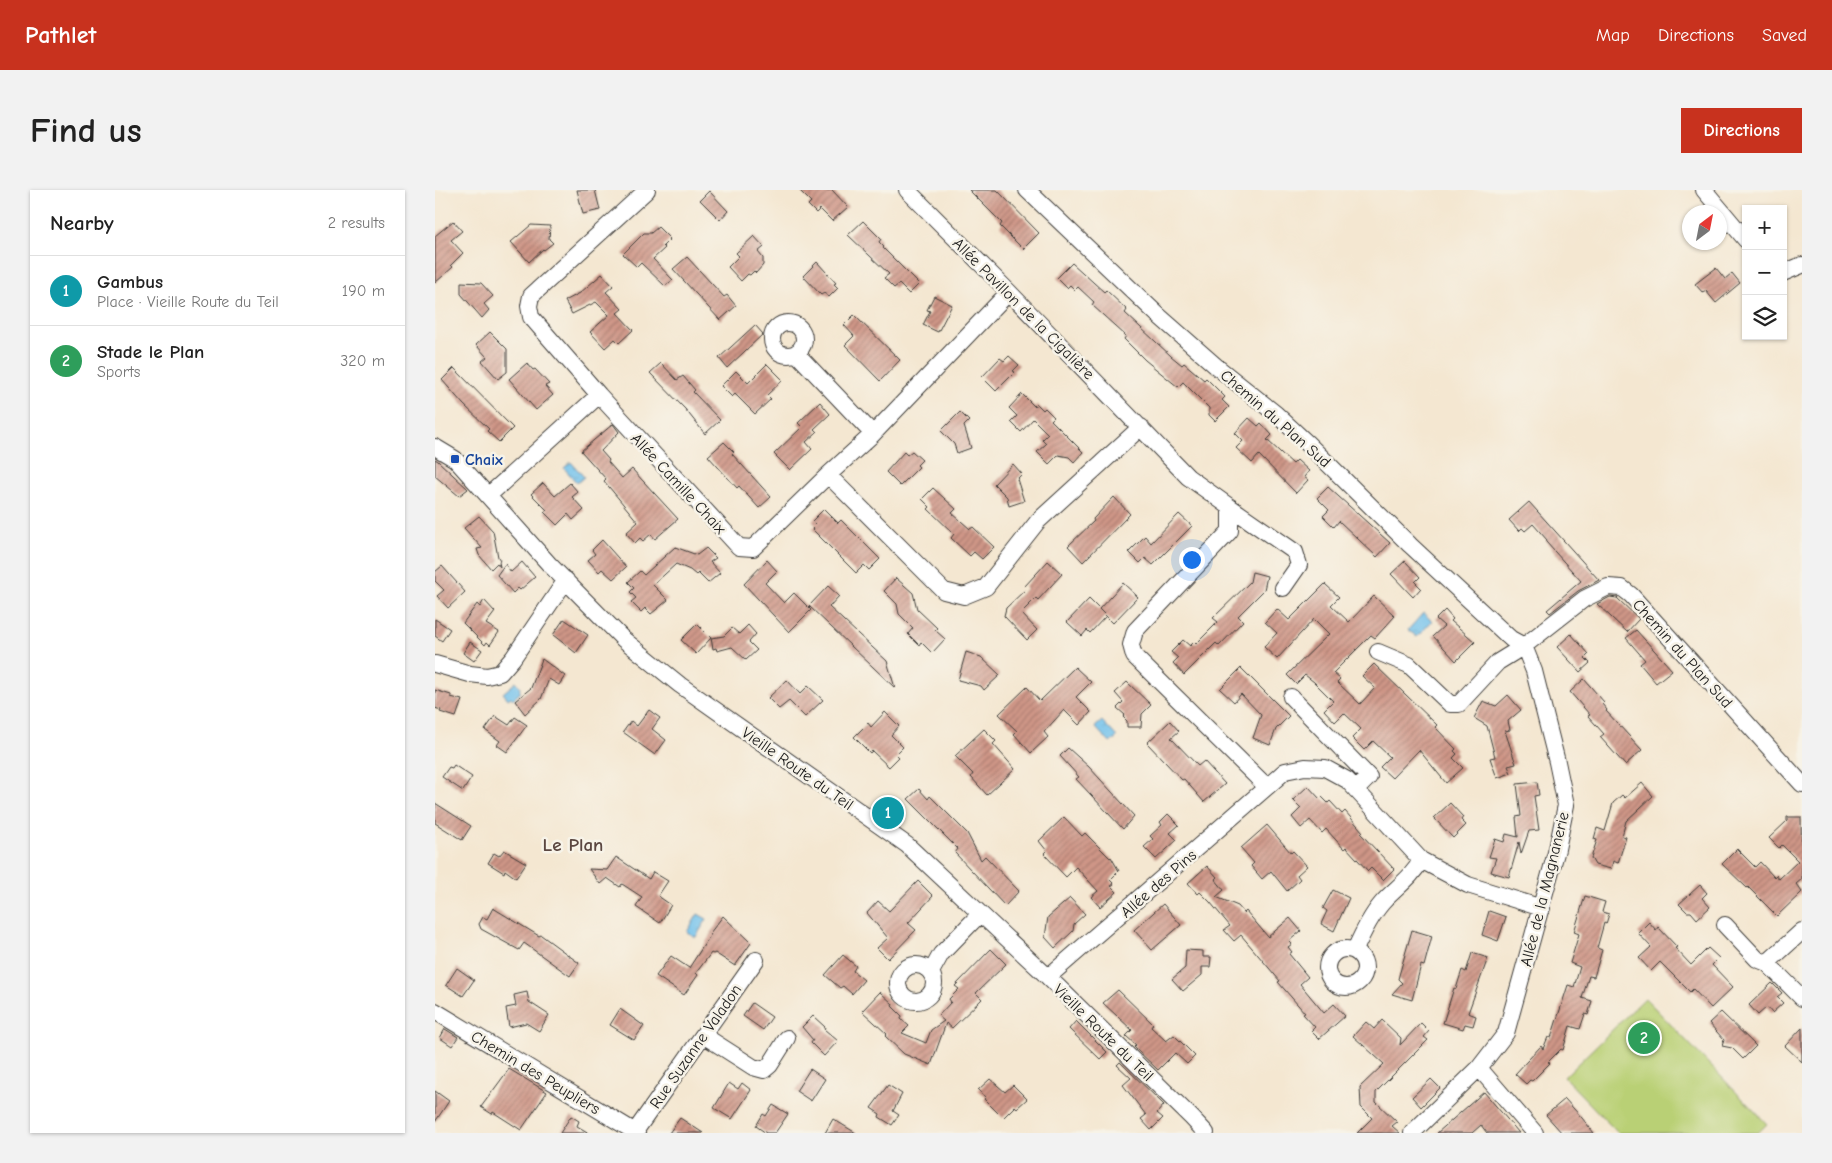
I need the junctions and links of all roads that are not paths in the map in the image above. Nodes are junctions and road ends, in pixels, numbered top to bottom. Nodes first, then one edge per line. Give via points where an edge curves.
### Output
1 (647, 190) edge
2 (907, 190) edge
3 (1027, 190) edge
4 (1704, 190) edge
5 (1742, 235) edge
6 (1802, 265) edge
7 (1787, 271) edge
8 (1009, 292) junction
9 (796, 353) dead end
10 (599, 395) junction
11 (1141, 427) junction
12 (873, 434) junction
13 (435, 447) edge
14 (828, 474) junction
15 (489, 496) junction
16 (1230, 507) junction
17 (566, 580) junction
18 (1283, 588) dead end
19 (1524, 646) junction
20 (1377, 652) dead end
21 (435, 664) edge
22 (1291, 697) dead end
23 (1802, 784) edge
24 (1267, 787) junction
25 (1356, 790) junction
26 (1421, 860) junction
27 (1542, 908) junction
28 (980, 914) junction
29 (1725, 925) dead end
30 (1802, 931) edge
31 (1355, 950) dead end
32 (756, 960) dead end
33 (1767, 963) junction
34 (931, 972) dead end
35 (1048, 977) junction
36 (1802, 998) edge
37 (435, 1011) edge
38 (703, 1035) junction
39 (787, 1038) dead end
40 (1479, 1068) junction
41 (635, 1132) edge
42 (1206, 1133) edge
43 (1412, 1133) edge
44 (1535, 1133) edge

1 - 10 street, Allée Camille Chaix via 531,296 531,317
2 - 8 street, Allée Pavillon de la Cigalière
3 - 19 street, Chemin du Plan Sud via 1159,316 1276,414 1511,639
4 - 5 street
6 - 7 street
8 - 11 street, Allée Pavillon de la Cigalière
8 - 12 street, Allée Camille Chaix
9 - 12 street
10 - 14 street, Allée Camille Chaix via 739,547 753,548
10 - 15 street
11 - 14 street via 1038,521 986,587 965,596 944,591
11 - 16 street, Allée Pavillon de la Cigalière via 1188,477
12 - 14 street, Allée Camille Chaix
13 - 15 street, Vieille Route du Teil via 455,459
15 - 17 street, Vieille Route du Teil
16 - 18 street, Allée Pavillon de la Cigalière via 1295,552 1299,564
16 - 24 street via 1230,531 1135,631 1131,645 1134,656
17 - 21 street via 500,673 487,676 470,674
17 - 28 street, Vieille Route du Teil via 623,639 680,685 907,845
19 - 20 street via 1498,662 1459,704 1450,704 1409,666
19 - 23 street, Chemin du Plan Sud via 1584,599 1608,587 1622,588
19 - 27 street, Allée de la Magnanerie via 1534,671 1566,805
22 - 25 street via 1369,777
24 - 25 street, Allée des Pins via 1285,772 1305,767 1325,768 1347,780
24 - 35 street, Allée des Pins
25 - 26 street, Allée des Pins
26 - 27 street, Allée des Pins via 1469,885
26 - 31 street via 1416,871 1382,904
27 - 40 street, Allée de la Magnanerie via 1506,1033
28 - 34 street via 941,954
28 - 35 street, Vieille Route du Teil
29 - 33 street via 1757,959
30 - 33 street
32 - 38 street, Rue Suzanne Valadon
33 - 36 street
35 - 42 street, Vieille Route du Teil
37 - 41 street, Chemin des Peupliers
38 - 39 street via 753,1067 765,1070
38 - 41 street, Rue Suzanne Valadon
40 - 43 street, Allée de la Magnanerie
40 - 44 street

